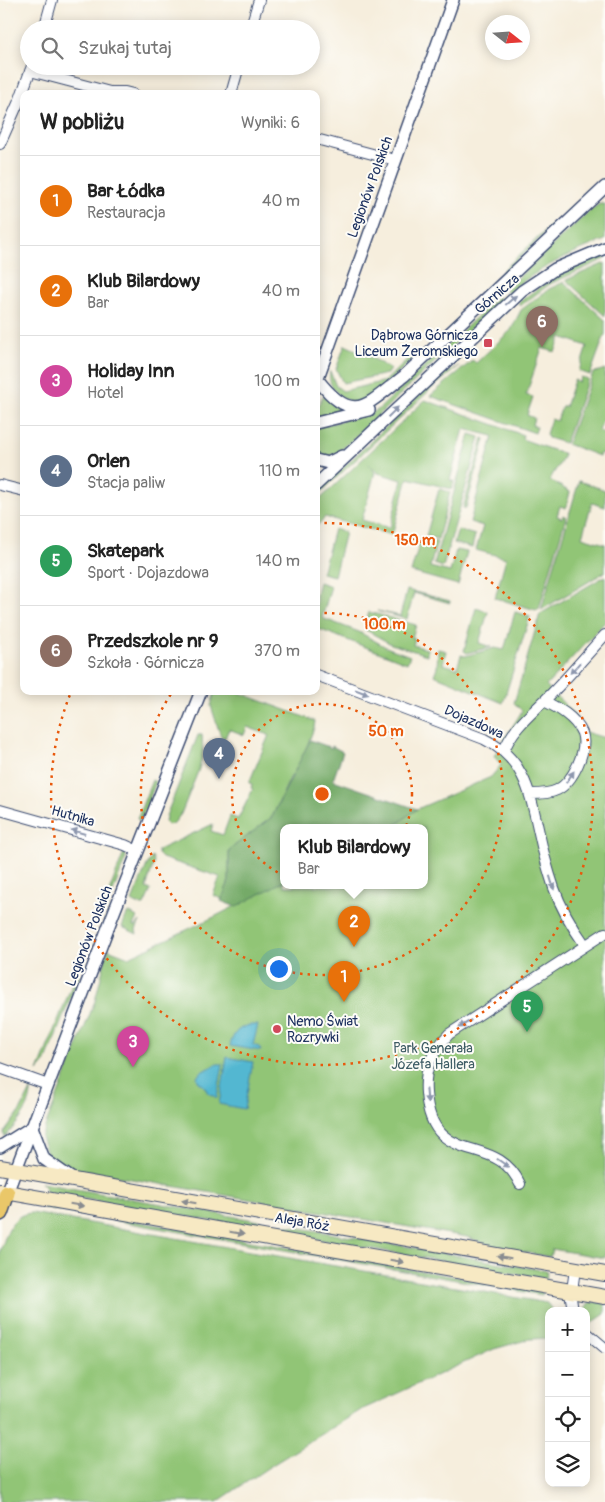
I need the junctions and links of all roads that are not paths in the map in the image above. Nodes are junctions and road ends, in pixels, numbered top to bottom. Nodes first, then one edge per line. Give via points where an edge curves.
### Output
1 (52, 0) edge
2 (259, 0) edge
3 (453, 0) edge
4 (46, 20) edge
5 (253, 20) edge
6 (29, 75) edge
7 (52, 75) edge
8 (236, 75) edge
9 (22, 90) edge
10 (103, 90) edge
11 (232, 90) edge
12 (20, 96) edge
13 (320, 140) edge
14 (0, 144) edge
15 (395, 160) junction
16 (605, 188) edge
17 (605, 248) edge
18 (320, 373) edge
19 (404, 376) junction
20 (320, 385) edge
21 (320, 423) edge
22 (358, 445) junction
23 (320, 461) edge
24 (320, 482) edge
25 (0, 485) edge
26 (20, 490) edge
27 (605, 635) edge
28 (320, 677) edge
29 (199, 695) edge
30 (544, 701) junction
31 (504, 751) junction
32 (531, 797) junction
33 (0, 810) edge
34 (138, 850) junction
35 (605, 933) edge
36 (585, 945) junction
37 (0, 1068) edge
38 (48, 1085) junction
39 (32, 1127) junction
40 (0, 1147) edge
41 (0, 1168) edge
42 (15, 1170) junction
43 (77, 1182) junction
44 (520, 1184) dead end
45 (4, 1192) edge
46 (0, 1213) edge
47 (576, 1269) junction
48 (605, 1274) edge
49 (572, 1291) junction
50 (605, 1297) edge
51 (572, 1307) edge
52 (590, 1335) edge
53 (605, 1348) edge

1 - 4 street
2 - 5 street
3 - 15 street, Legionów Polskich
6 - 9 street
7 - 10 street
8 - 11 street
12 - 14 street
13 - 15 street
15 - 18 street, Legionów Polskich
16 - 19 street, Górnicza
22 -> 17 street, Górnicza via 522,291 556,269
19 - 20 street, Górnicza via 368,403 353,407 341,404
19 - 21 street, Górnicza via 372,409
22 - 23 street, Górnicza via 333,461
22 - 24 street, Górnicza
25 - 26 street
27 -> 30 street
28 -> 31 street, Dojazdowa via 484,739
29 - 34 street, Legionów Polskich
30 - 31 street via 515,730
32 -> 30 street via 555,791 565,784 574,772 583,745 582,734 571,719
31 - 32 street, Dojazdowa via 520,770
32 -> 36 street, Dojazdowa via 555,891
34 -> 33 street, Hutnika
34 - 38 street, Legionów Polskich
35 - 36 street
36 -> 44 street via 449,1034 436,1049 427,1073 427,1103 433,1123 444,1137 500,1160 515,1173
37 - 38 street
38 - 39 street, Legionów Polskich
39 - 40 street
39 - 42 street, Legionów Polskich
39 - 43 street via 44,1159
41 - 42 main road, Aleja Róż
42 - 43 main road, Aleja Róż
42 - 45 street, Legionów Polskich
47 -> 43 main road, Aleja Róż
45 - 46 main road
45 -> 49 main road, Aleja Róż
47 - 48 main road, Aleja Róż
47 - 49 street
49 - 50 main road, Aleja Róż
49 - 51 street
52 - 53 street

